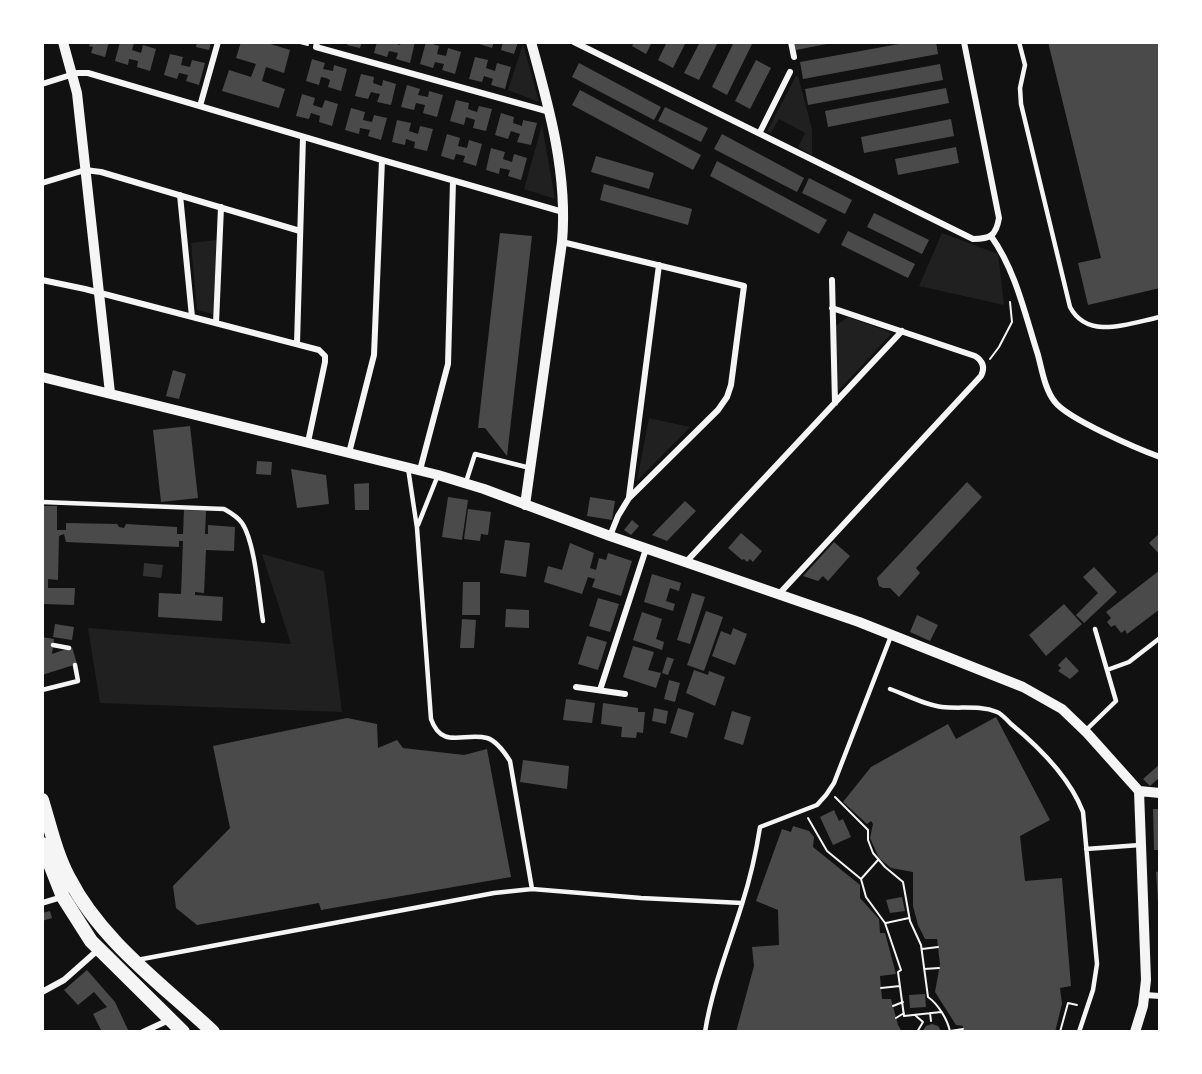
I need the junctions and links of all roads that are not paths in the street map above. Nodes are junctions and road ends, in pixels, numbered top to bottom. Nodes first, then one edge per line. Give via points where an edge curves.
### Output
1 (63, 42) edge
2 (218, 42) edge
3 (531, 42) edge
4 (574, 42) edge
5 (791, 42) edge
6 (964, 42) edge
7 (1019, 42) edge
8 (317, 45) edge
9 (794, 57) dead end
10 (790, 72) dead end
11 (73, 74) junction
12 (42, 84) edge
13 (200, 106) junction
14 (550, 112) junction
15 (760, 132) junction
16 (303, 137) junction
17 (382, 160) junction
18 (85, 170) junction
19 (453, 181) junction
20 (42, 183) edge
21 (180, 195) junction
22 (221, 207) junction
23 (564, 212) junction
24 (300, 231) junction
25 (991, 236) junction
26 (562, 242) junction
27 (659, 265) junction
28 (42, 280) edge
29 (832, 280) dead end
30 (99, 293) junction
31 (832, 308) junction
32 (192, 317) junction
33 (1160, 317) edge
34 (216, 323) junction
35 (902, 331) junction
36 (297, 344) junction
37 (42, 377) edge
38 (110, 393) junction
39 (835, 403) junction
40 (308, 442) junction
41 (349, 453) junction
42 (1160, 457) edge
43 (407, 466) junction
44 (530, 468) junction
45 (420, 470) junction
46 (438, 475) junction
47 (466, 483) junction
48 (629, 498) junction
49 (42, 502) edge
50 (525, 505) junction
51 (417, 528) junction
52 (610, 536) junction
53 (646, 549) junction
54 (686, 562) junction
55 (779, 594) junction
56 (263, 621) dead end
57 (1095, 629) dead end
58 (891, 634) junction
59 (1160, 638) edge
60 (53, 645) dead end
61 (69, 648) dead end
62 (75, 665) dead end
63 (1107, 670) junction
64 (576, 687) dead end
65 (890, 689) dead end
66 (42, 690) edge
67 (600, 690) junction
68 (625, 694) dead end
69 (1085, 731) junction
70 (1139, 791) junction
71 (1160, 793) edge
72 (42, 800) edge
73 (42, 844) edge
74 (1141, 845) junction
75 (1086, 849) junction
76 (532, 889) junction
77 (63, 897) junction
78 (42, 903) edge
79 (742, 903) junction
80 (99, 949) junction
81 (134, 961) junction
82 (42, 992) edge
83 (1145, 995) junction
84 (1160, 996) edge
85 (170, 1019) junction
86 (143, 1032) edge
87 (183, 1032) edge
88 (213, 1032) edge
89 (705, 1032) edge
90 (1079, 1032) edge
91 (1135, 1032) edge

1 - 11 street
2 - 13 street
3 - 14 street
4 - 15 street
5 - 9 street
6 - 25 street via 999,218 998,229
7 - 33 lane via 1024,65 1021,104 1070,307 1078,320 1104,328
8 - 14 street
10 - 15 street
11 - 12 street
11 - 13 street via 88,73
11 - 18 street
13 - 16 street
14 - 23 street
15 - 25 street via 973,239
16 - 17 street
16 - 24 street
17 - 19 street
17 - 41 street via 374,355
18 - 20 street
18 - 21 street
18 - 30 street
19 - 23 street
19 - 45 street via 448,364
21 - 22 street
21 - 32 street
22 - 24 street
22 - 34 street
23 - 26 street
24 - 36 street
25 - 42 street via 1010,269 1055,402 1100,430
26 - 27 street
26 - 44 street
27 - 48 street
27 - 48 street via 744,286 727,397
28 - 30 street
29 - 31 street
30 - 32 street
30 - 38 street
31 - 35 street
31 - 39 street
32 - 34 street
34 - 36 street
35 - 39 street
35 - 55 street via 975,356 983,364 981,376
36 - 40 street via 319,350 325,359
37 - 38 street
38 - 40 street
39 - 54 street
40 - 41 street
41 - 43 street
43 - 45 street
43 - 51 lane
44 - 47 lane via 475,453
44 - 50 street
45 - 46 street
46 - 47 street
46 - 51 lane
47 - 50 street
48 - 52 street
49 - 56 lane via 224,509 234,514 250,541
50 - 52 street
51 - 76 lane via 431,719 441,735 487,738 510,761
52 - 53 street
53 - 54 street
53 - 67 street
54 - 55 street
55 - 58 street
57 - 63 lane
58 - 69 street via 1036,693 1062,709
58 - 79 lane via 834,783 817,805 760,827
59 - 63 lane via 1129,662
60 - 61 lane
62 - 66 lane via 78,681
63 - 69 lane via 1116,701
64 - 67 street
65 - 75 lane via 942,707 998,712 1055,767 1077,797 1083,812
67 - 68 street
69 - 70 street
70 - 71 street
70 - 74 street
72 - 81 main road via 68,877 98,921
73 - 77 main road
74 - 75 lane
74 - 83 street
75 - 90 lane via 1097,964
76 - 79 lane
76 - 81 lane
77 - 78 street
77 - 80 main road
79 - 89 lane
80 - 82 street via 64,980
80 - 85 main road
81 - 88 main road
83 - 84 street
83 - 91 street
85 - 86 street
85 - 87 main road

